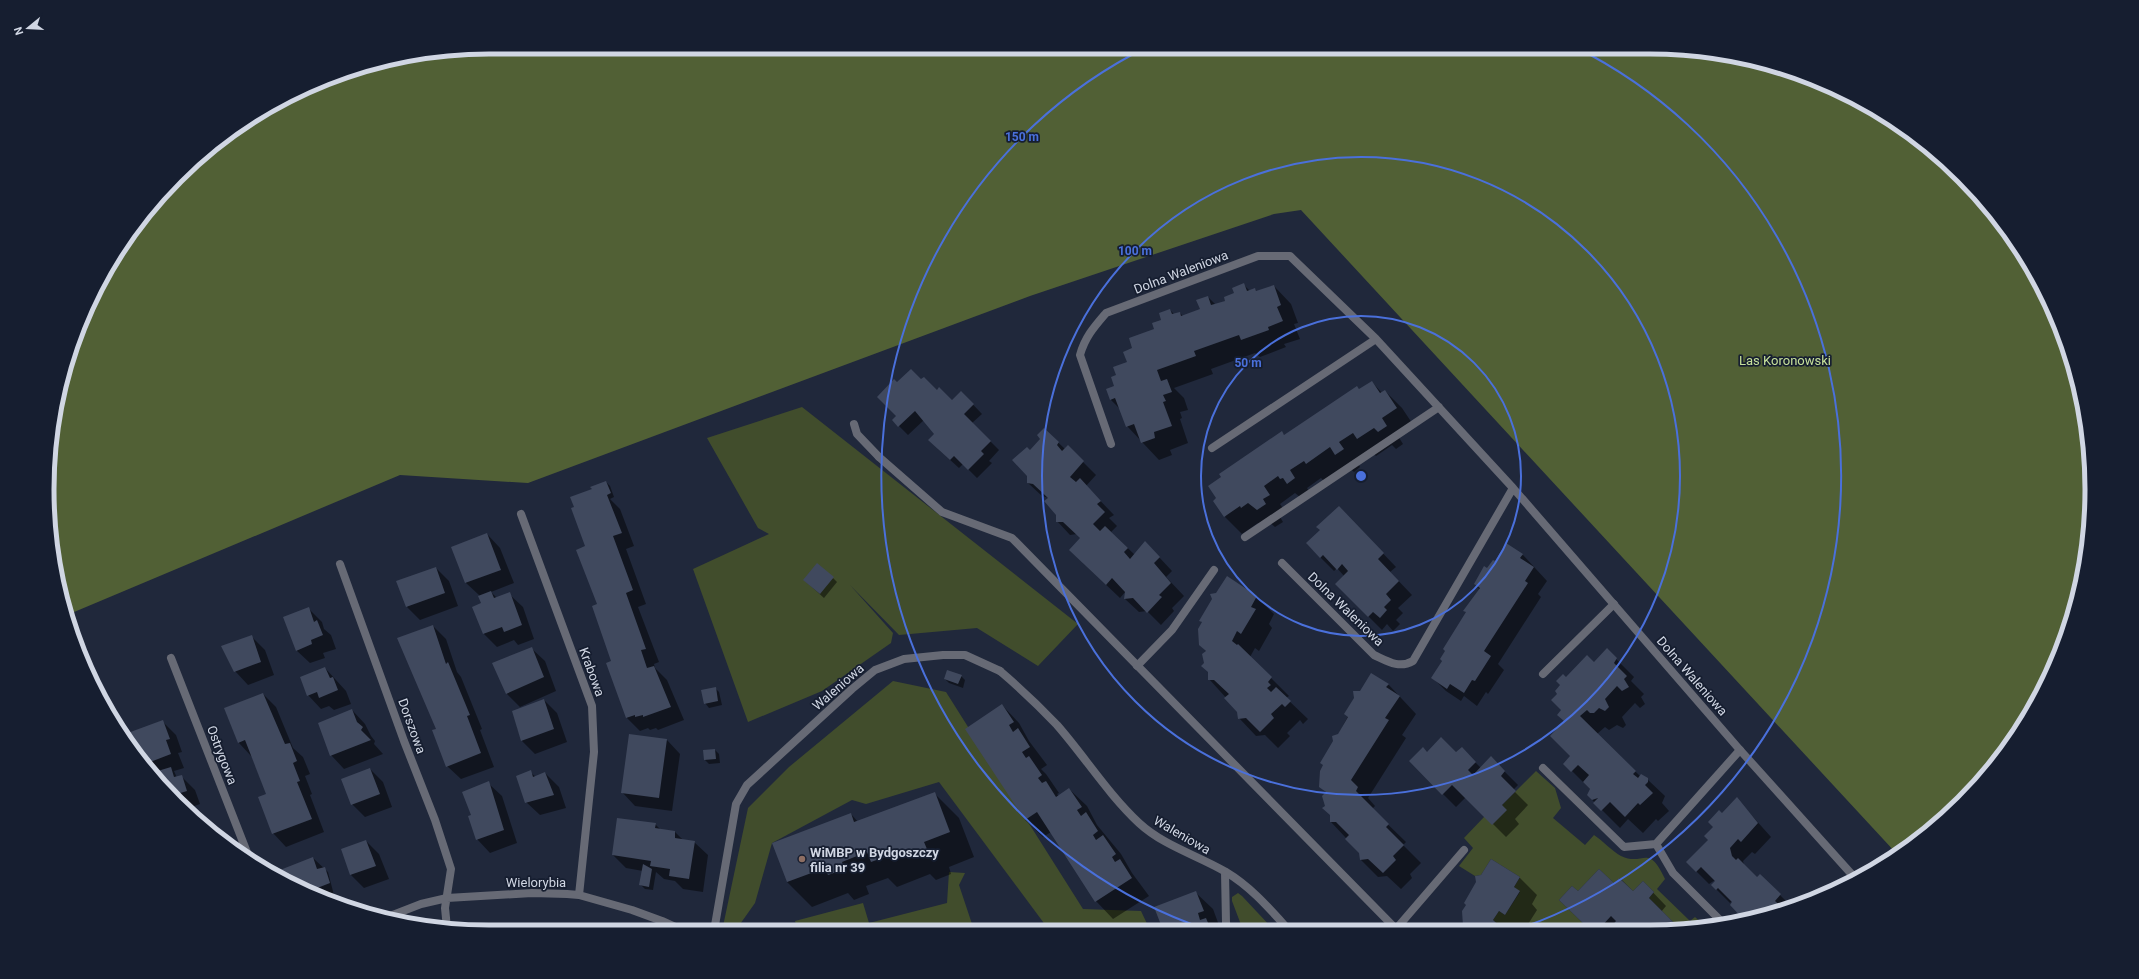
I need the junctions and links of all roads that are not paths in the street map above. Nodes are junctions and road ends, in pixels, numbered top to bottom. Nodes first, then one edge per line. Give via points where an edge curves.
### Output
1 (1376, 339) junction
2 (1439, 407) junction
3 (854, 424) dead end
4 (1111, 444) dead end
5 (1212, 448) dead end
6 (1513, 488) junction
7 (521, 514) dead end
8 (1245, 536) dead end
9 (1282, 563) dead end
10 (340, 564) dead end
11 (1214, 570) dead end
12 (1614, 604) junction
13 (171, 658) dead end
14 (1137, 666) junction
15 (1543, 674) dead end
16 (1740, 750) junction
17 (1543, 768) dead end
18 (1656, 844) junction
19 (1464, 850) dead end
20 (246, 851) edge
21 (1225, 872) junction
22 (1852, 875) edge
23 (579, 895) junction
24 (447, 898) junction
25 (394, 914) edge
26 (1719, 919) edge
27 (446, 922) edge
28 (671, 925) edge
29 (715, 925) edge
30 (1227, 925) edge
31 (1284, 925) edge
32 (1392, 925) edge
33 (1399, 925) edge

1 - 2 street, Dolna Waleniowa
1 - 4 street, Dolna Waleniowa via 1290,256 1258,256 1106,313 1090,331 1080,355
1 - 5 street
2 - 6 street, Dolna Waleniowa
2 - 8 street
3 - 14 street via 857,434 878,457 942,512 1012,538
6 - 9 street, Dolna Waleniowa via 1413,661 1407,665 1393,663 1374,655
6 - 12 street, Dolna Waleniowa
7 - 23 street, Krabowa via 592,706 594,752
10 - 24 street, Dorszowa via 451,869
11 - 14 street via 1172,630
12 - 15 street
12 - 16 street, Dolna Waleniowa
13 - 20 street, Ostrygowa
14 - 32 street
16 - 18 street
16 - 22 street, Dolna Waleniowa
17 - 18 street via 1624,847
18 - 26 street via 1673,873
19 - 33 street
21 - 29 street, Waleniowa via 1179,850 1140,823 1057,725 1000,671 965,655 943,654 904,659 875,670 748,785 736,804
21 - 30 street
21 - 31 street, Waleniowa via 1260,897
23 - 24 street, Wielorybia via 532,893
23 - 28 street, Wielorybia via 632,910
24 - 25 street, Wielorybia
24 - 27 street, Dorszowa

